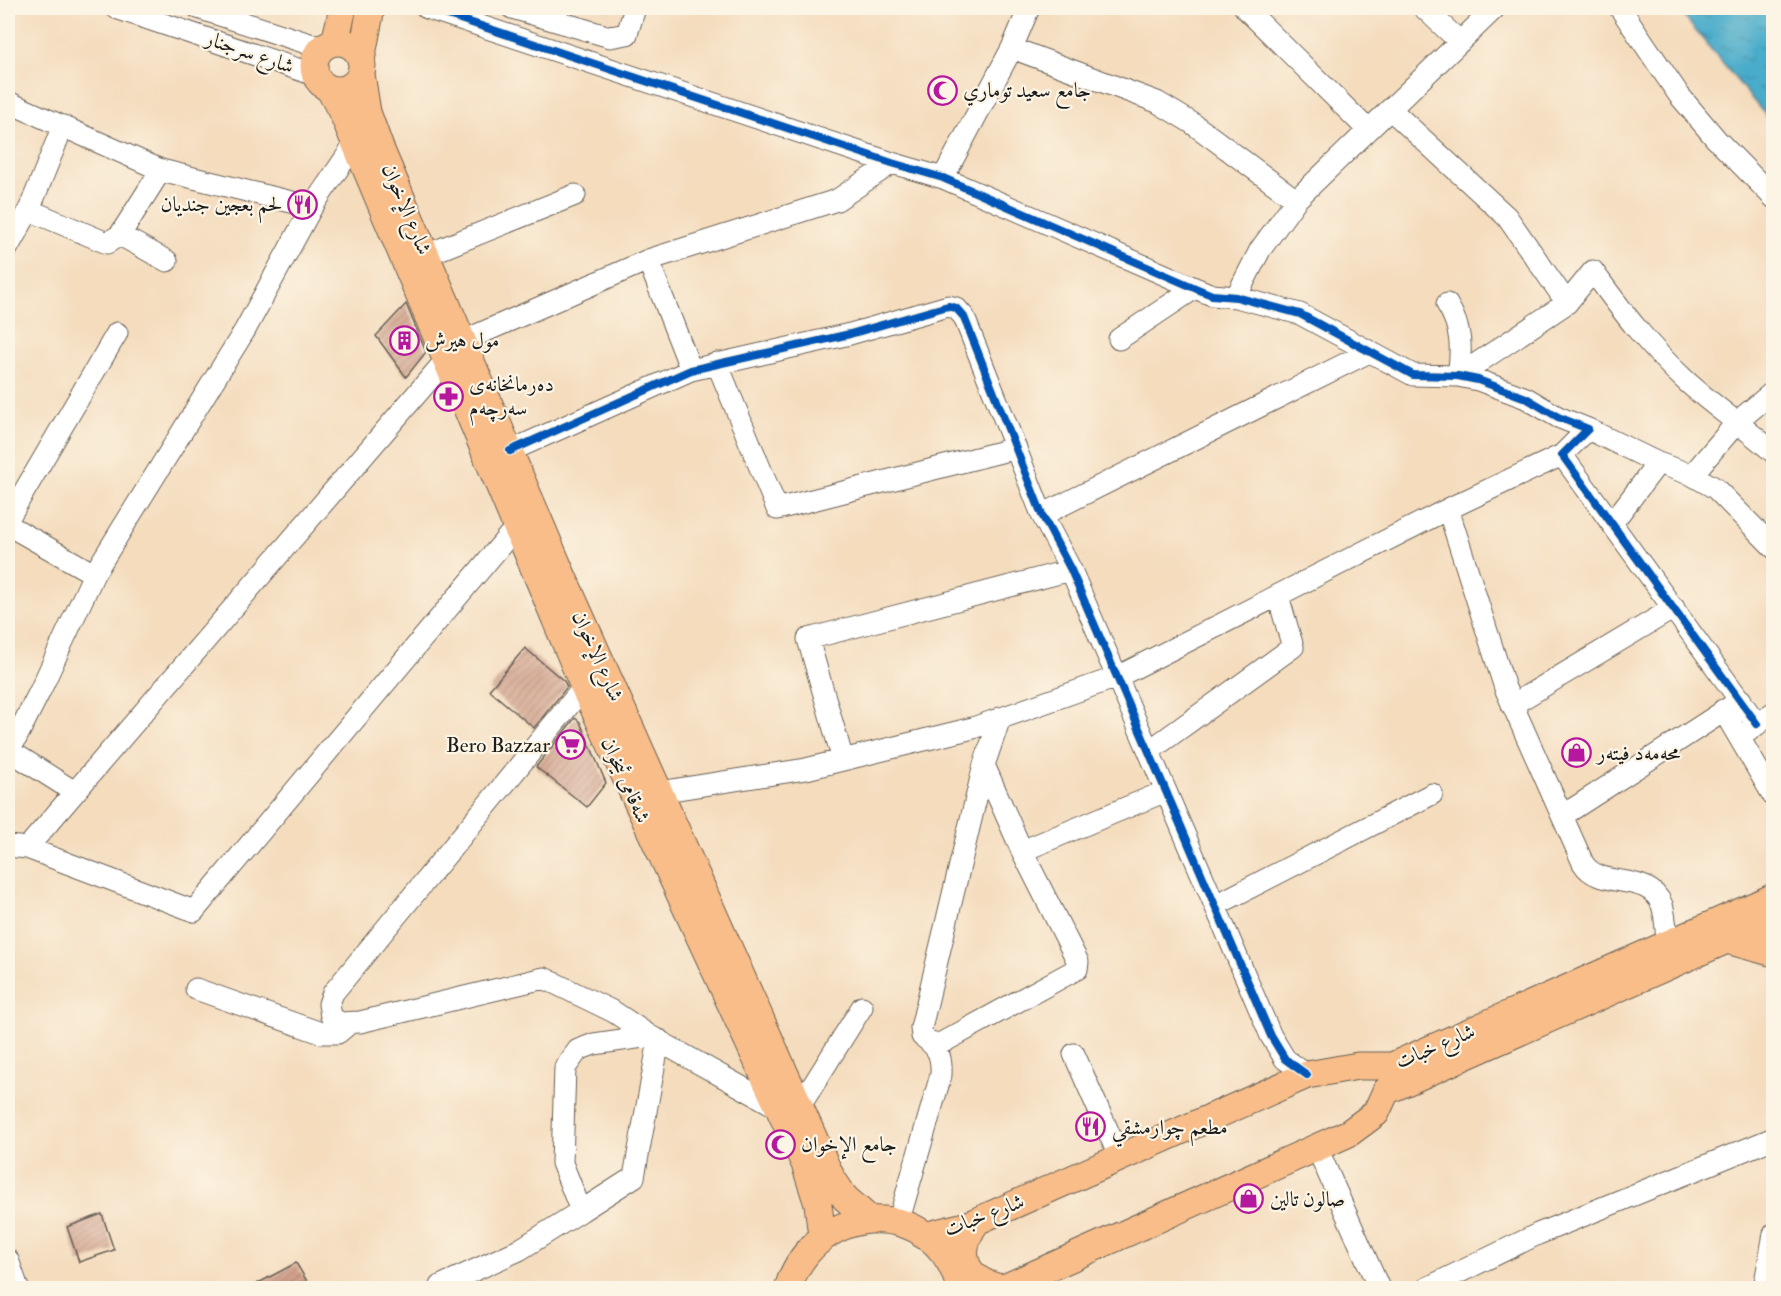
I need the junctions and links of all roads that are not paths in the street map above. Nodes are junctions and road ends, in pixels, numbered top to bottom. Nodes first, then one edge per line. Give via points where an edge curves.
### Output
1 (116, 8) edge
2 (198, 8) edge
3 (343, 8) edge
4 (371, 8) edge
5 (427, 8) edge
6 (512, 8) edge
7 (635, 8) edge
8 (1029, 8) edge
9 (1245, 8) edge
10 (1424, 8) edge
11 (1495, 8) edge
12 (1620, 8) edge
13 (273, 33) junction
14 (1460, 42) junction
15 (328, 45) junction
16 (1012, 48) junction
17 (267, 57) junction
18 (361, 67) junction
19 (323, 82) junction
20 (8, 102) edge
21 (1390, 109) junction
22 (63, 126) junction
23 (1368, 130) junction
24 (355, 144) junction
25 (892, 164) junction
26 (160, 170) junction
27 (943, 178) junction
28 (575, 195) dead end
29 (1773, 198) edge
30 (1296, 200) junction
31 (312, 207) junction
32 (29, 210) junction
33 (120, 235) junction
34 (8, 247) edge
35 (426, 255) junction
36 (648, 260) junction
37 (167, 261) dead end
38 (1195, 288) junction
39 (1236, 297) junction
40 (1567, 303) junction
41 (1447, 304) dead end
42 (117, 333) dead end
43 (1119, 339) dead end
44 (463, 341) junction
45 (1369, 352) junction
46 (445, 361) junction
47 (717, 363) junction
48 (691, 370) junction
49 (1458, 376) junction
50 (1773, 391) edge
51 (1738, 421) junction
52 (1588, 429) junction
53 (1016, 448) junction
54 (510, 451) junction
55 (1773, 453) edge
56 (1562, 455) junction
57 (1658, 463) junction
58 (1692, 475) junction
59 (1448, 508) junction
60 (1042, 515) junction
61 (8, 519) edge
62 (1613, 522) junction
63 (8, 525) edge
64 (516, 527) junction
65 (1770, 539) edge
66 (1071, 570) junction
67 (94, 574) junction
68 (551, 580) junction
69 (1278, 596) junction
70 (1674, 608) junction
71 (1117, 677) junction
72 (584, 687) junction
73 (1512, 705) junction
74 (1732, 705) junction
75 (1000, 718) junction
76 (1765, 718) edge
77 (1739, 738) junction
78 (1149, 751) junction
79 (9, 752) edge
80 (843, 760) junction
81 (984, 765) junction
82 (73, 791) junction
83 (1166, 791) junction
84 (658, 792) junction
85 (1432, 794) dead end
86 (1773, 797) edge
87 (1562, 816) junction
88 (17, 847) edge
89 (1022, 851) junction
90 (1773, 897) edge
91 (1216, 905) junction
92 (1773, 919) edge
93 (1727, 940) junction
94 (1667, 943) junction
95 (1773, 953) edge
96 (196, 989) dead end
97 (862, 1007) dead end
98 (350, 1023) junction
99 (655, 1038) junction
100 (936, 1046) junction
101 (1074, 1054) dead end
102 (1307, 1075) junction
103 (1389, 1079) junction
104 (790, 1107) junction
105 (1773, 1138) edge
106 (1317, 1148) junction
107 (1119, 1156) junction
108 (828, 1197) junction
109 (580, 1210) junction
110 (869, 1220) junction
111 (977, 1221) junction
112 (898, 1223) junction
113 (1773, 1234) edge
114 (822, 1236) junction
115 (924, 1236) junction
116 (8, 1260) edge
117 (440, 1286) dead end
118 (18, 1288) edge
119 (788, 1288) edge
120 (960, 1288) edge
121 (1002, 1288) edge
122 (1379, 1288) edge
123 (1427, 1288) edge
124 (1764, 1288) edge

1 - 17 street, شارع سرجنار
2 - 13 street, شارع سرجنار
3 - 15 main road
4 - 18 main road
5 - 25 street
6 - 7 street via 610,37 627,33
8 - 16 street
9 - 23 street
10 - 14 street
11 - 14 street
12 - 29 street via 1679,94
13 - 15 street, شارع سرجنار
13 - 17 street
14 - 21 street
15 - 18 main road via 354,48
15 - 19 main road via 314,60
16 - 27 street
16 - 30 street via 1157,102 1192,123
17 - 19 street, شارع سرجنار
18 - 19 main road via 357,81 345,90
18 - 35 main road, شارع الإخوان via 373,131
19 - 24 main road, شەقامی ئیخوان
20 - 22 street
21 - 23 street
21 - 40 street via 1507,217
22 - 26 street
22 - 32 street
23 - 30 street
24 - 31 street
24 - 46 main road, شەقامی ئیخوان
25 - 27 street
25 - 36 street via 837,200
26 - 31 street
26 - 33 street
27 - 38 street
28 - 35 street
30 - 39 street via 1260,250
31 - 67 street via 245,330
32 - 33 street via 107,243
32 - 34 street
33 - 37 street
35 - 44 main road, شارع الإخوان
36 - 44 street
36 - 48 street
38 - 39 street via 1212,295
38 - 43 street
39 - 45 street via 1300,314
40 - 49 street
40 - 51 street via 1593,271 1657,353
41 - 49 street via 1461,339
42 - 61 street
44 - 54 main road, شارع الإخوان
45 - 49 street via 1413,375
45 - 60 street
46 - 64 main road, شەقامی ئیخوان
46 - 82 street
47 - 48 street
47 - 53 street via 850,334 948,306 956,308 964,317
47 - 53 street via 777,508
48 - 54 street
49 - 52 street via 1526,398
50 - 51 street
51 - 55 street
51 - 58 street
52 - 56 street
52 - 57 street
53 - 60 street
54 - 68 main road, شارع الإخوان
56 - 59 street
56 - 62 street
57 - 58 street
57 - 62 street
58 - 65 street via 1715,489
59 - 69 street
59 - 73 street
60 - 66 street
62 - 70 street
63 - 67 street
64 - 68 main road, شەقامی ئیخوان
64 - 88 street via 194,911
66 - 71 street
66 - 80 street via 808,639
67 - 79 street
68 - 72 main road, شەقامی ئیخوان
68 - 84 main road, شارع الإخوان
69 - 71 street
69 - 78 street via 1293,647
70 - 73 street
70 - 74 street
71 - 75 street
71 - 78 street
72 - 98 street via 333,993 329,1004 331,1016 339,1023
72 - 104 main road, شەقامی ئیخوان
73 - 87 street
74 - 76 street
74 - 77 street
74 - 87 street
75 - 80 street
75 - 81 street
76 - 77 street
77 - 86 street
78 - 83 street
79 - 82 street
80 - 84 street
81 - 89 street
81 - 100 street via 921,1028 922,1036
82 - 88 street
83 - 89 street
83 - 91 street
84 - 104 main road, شارع الإخوان
85 - 91 street
87 - 94 street via 1587,870 1598,877 1636,884 1658,898
89 - 100 street via 1078,962 1077,969
90 - 94 main road, شارع خبات
91 - 102 street via 1277,1048
92 - 93 main road, شارع خبات
93 - 95 main road
93 - 103 main road, شارع خبات
94 - 103 main road, شارع خبات
96 - 98 street via 321,1033 338,1033
97 - 104 street
98 - 99 street via 544,978 614,1012
99 - 104 street
99 - 109 street via 634,1177
99 - 109 street via 594,1044 578,1050 565,1068 562,1163
100 - 112 street via 942,1059 941,1075
101 - 107 street
102 - 103 main road, شارع خبات via 1358,1066
102 - 107 main road, شارع خبات
103 - 106 main road, شارع خبات via 1382,1105 1368,1120
104 - 108 main road, شارع الإخوان
105 - 123 street via 1538,1234
106 - 121 main road, شارع خبات
106 - 122 street
107 - 111 main road, شارع خبات
108 - 110 main road, شارع الإخوان
108 - 114 main road
109 - 117 street via 519,1250
110 - 112 main road
110 - 114 main road via 844,1225
111 - 115 main road, شارع خبات
111 - 121 main road via 963,1252 970,1271 983,1283
112 - 115 main road
113 - 124 street
114 - 119 main road via 800,1259
115 - 120 main road via 951,1265
116 - 118 street

